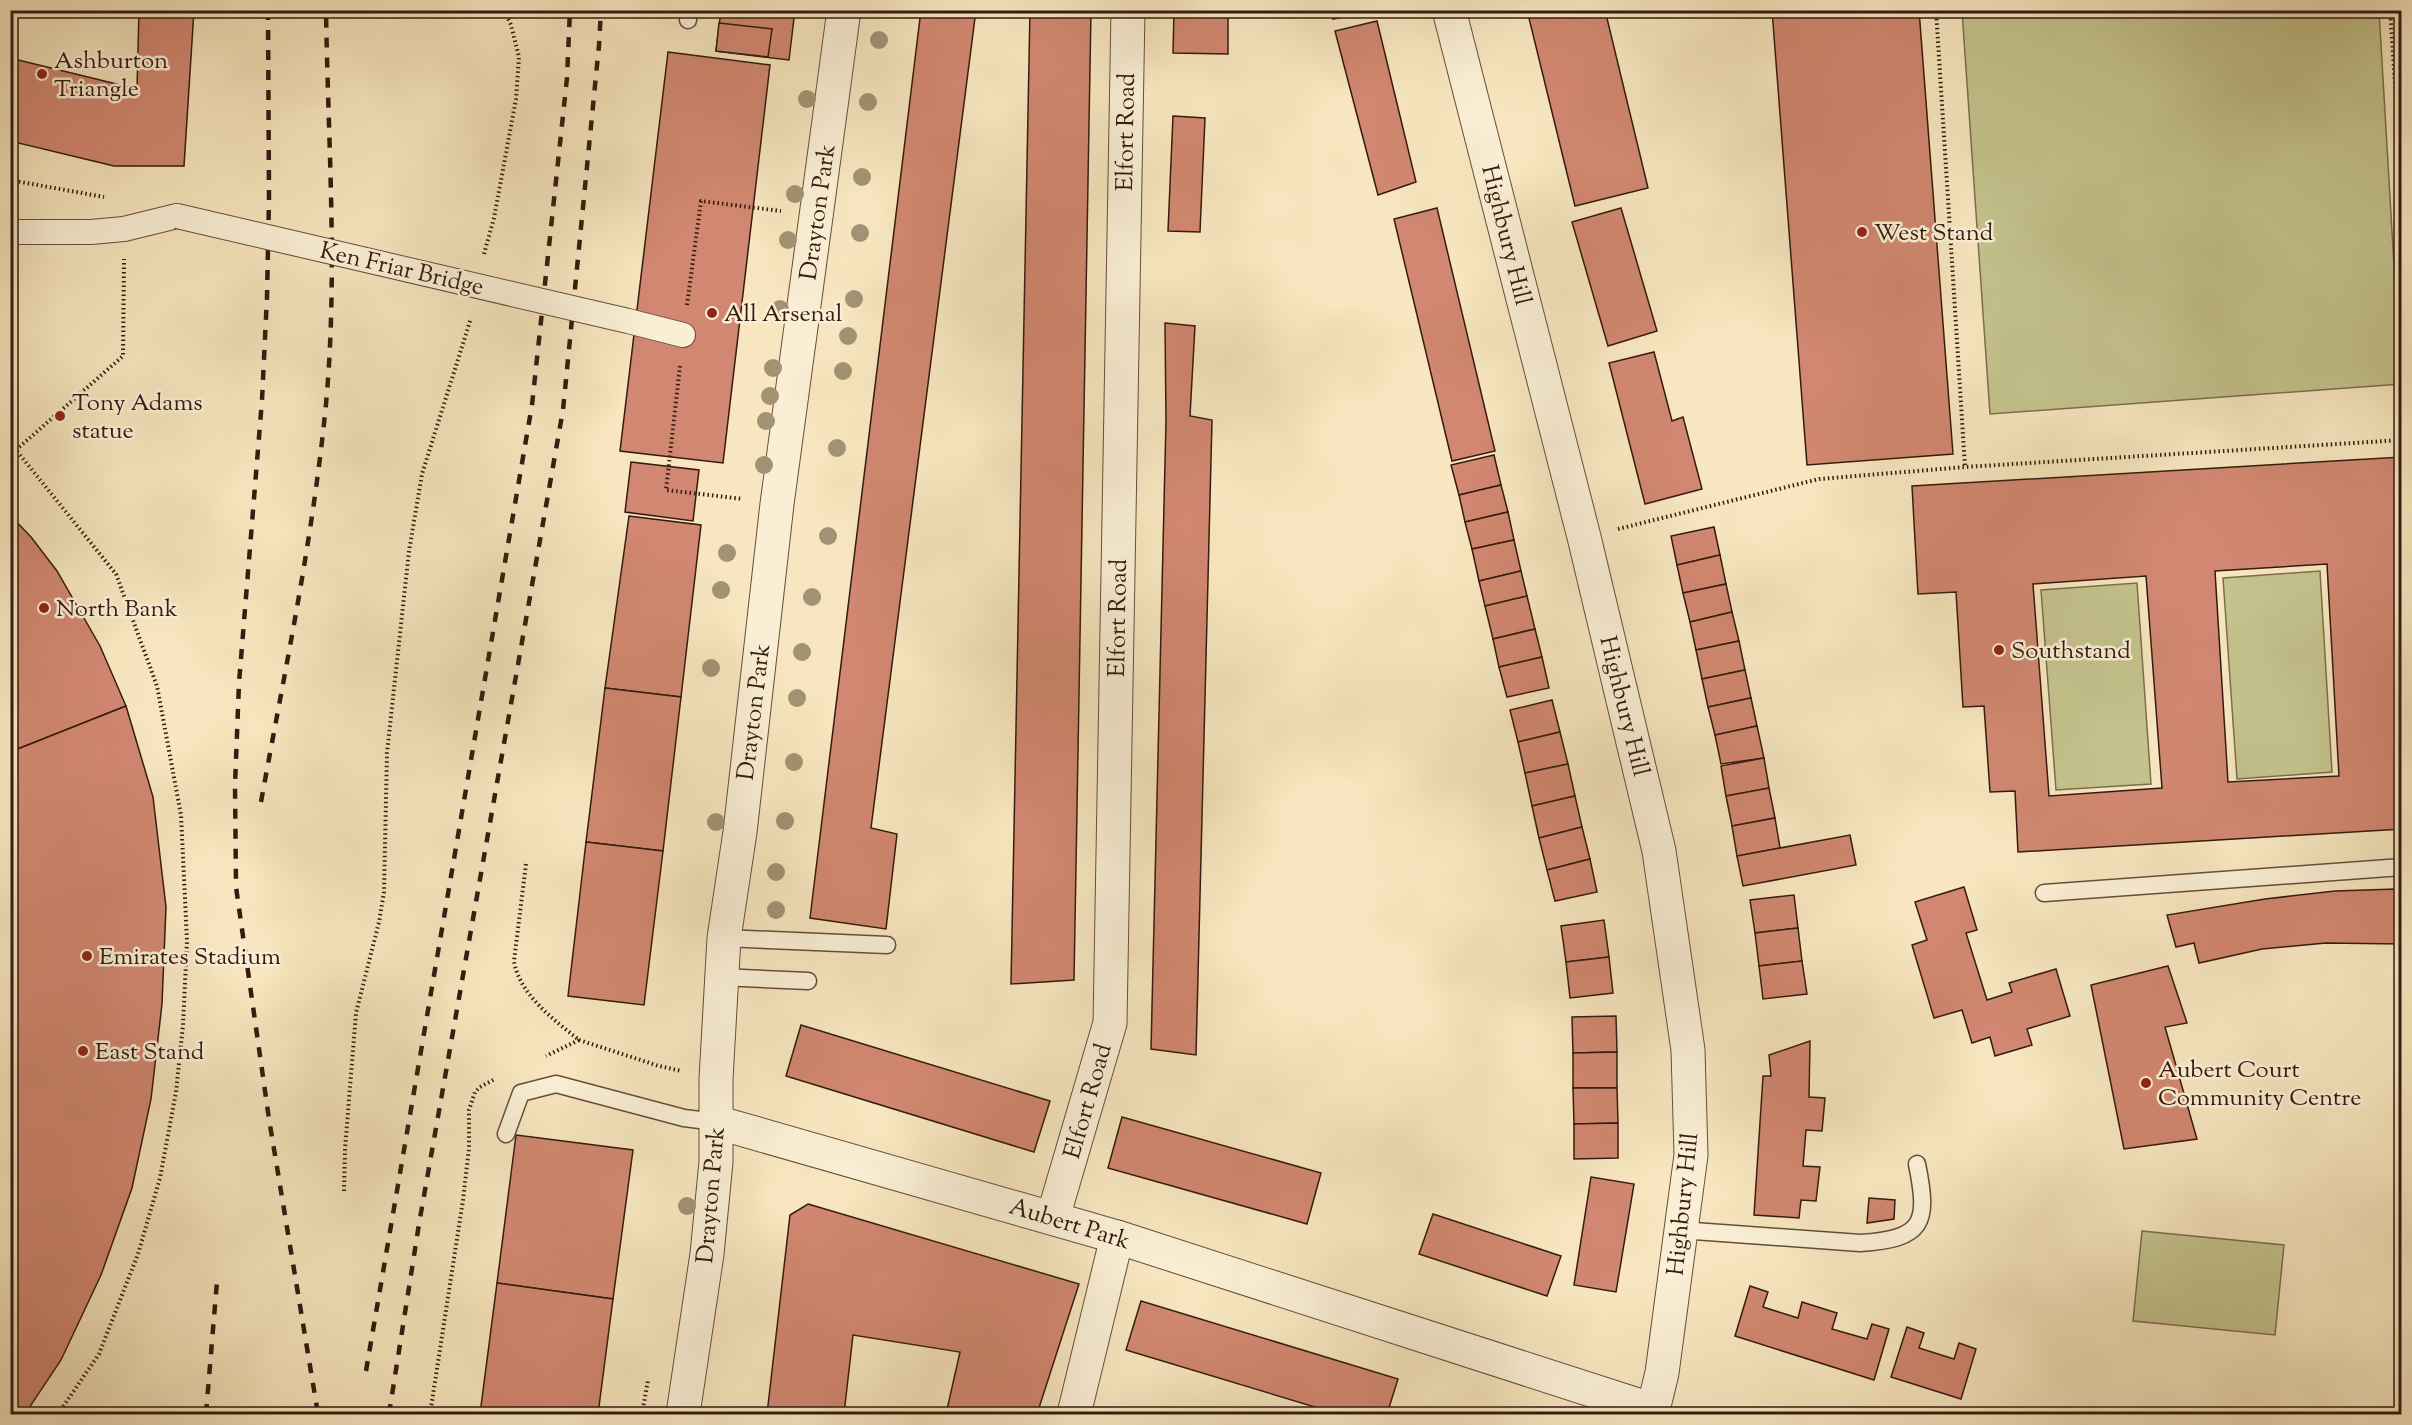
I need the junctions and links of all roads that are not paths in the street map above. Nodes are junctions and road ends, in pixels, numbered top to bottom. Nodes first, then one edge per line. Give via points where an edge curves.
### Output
1 (844, 10) edge
2 (1128, 10) edge
3 (1449, 10) edge
4 (10, 232) edge
5 (683, 335) road end
6 (2402, 867) edge
7 (2044, 893) dead end
8 (724, 938) junction
9 (887, 945) dead end
10 (722, 977) junction
11 (808, 981) dead end
12 (716, 1122) junction
13 (506, 1134) dead end
14 (1917, 1164) dead end
15 (1053, 1217) junction
16 (1680, 1230) junction
17 (1117, 1237) junction
18 (1652, 1412) edge
19 (683, 1414) edge
20 (1074, 1414) edge

1 - 8 street, Drayton Park via 777,504 740,832
2 - 15 street, Elfort Road via 1110,1023
3 - 16 street, Highbury Hill via 1584,537 1659,850 1688,1050 1691,1155
4 - 5 street, Ken Friar Bridge, bridge via 91,232 177,216
6 - 7 lane
8 - 9 lane
8 - 10 street, Drayton Park
10 - 11 lane
10 - 12 street, Drayton Park
12 - 13 lane, Aubert Park via 684,1118 556,1084 521,1093
12 - 15 street, Aubert Park
12 - 19 street, Drayton Park via 707,1254
14 - 16 lane via 1924,1205 1913,1231 1901,1238 1860,1243
15 - 17 street, Aubert Park
16 - 18 street, Highbury Hill via 1662,1372
17 - 18 street, Aubert Park
17 - 20 street

